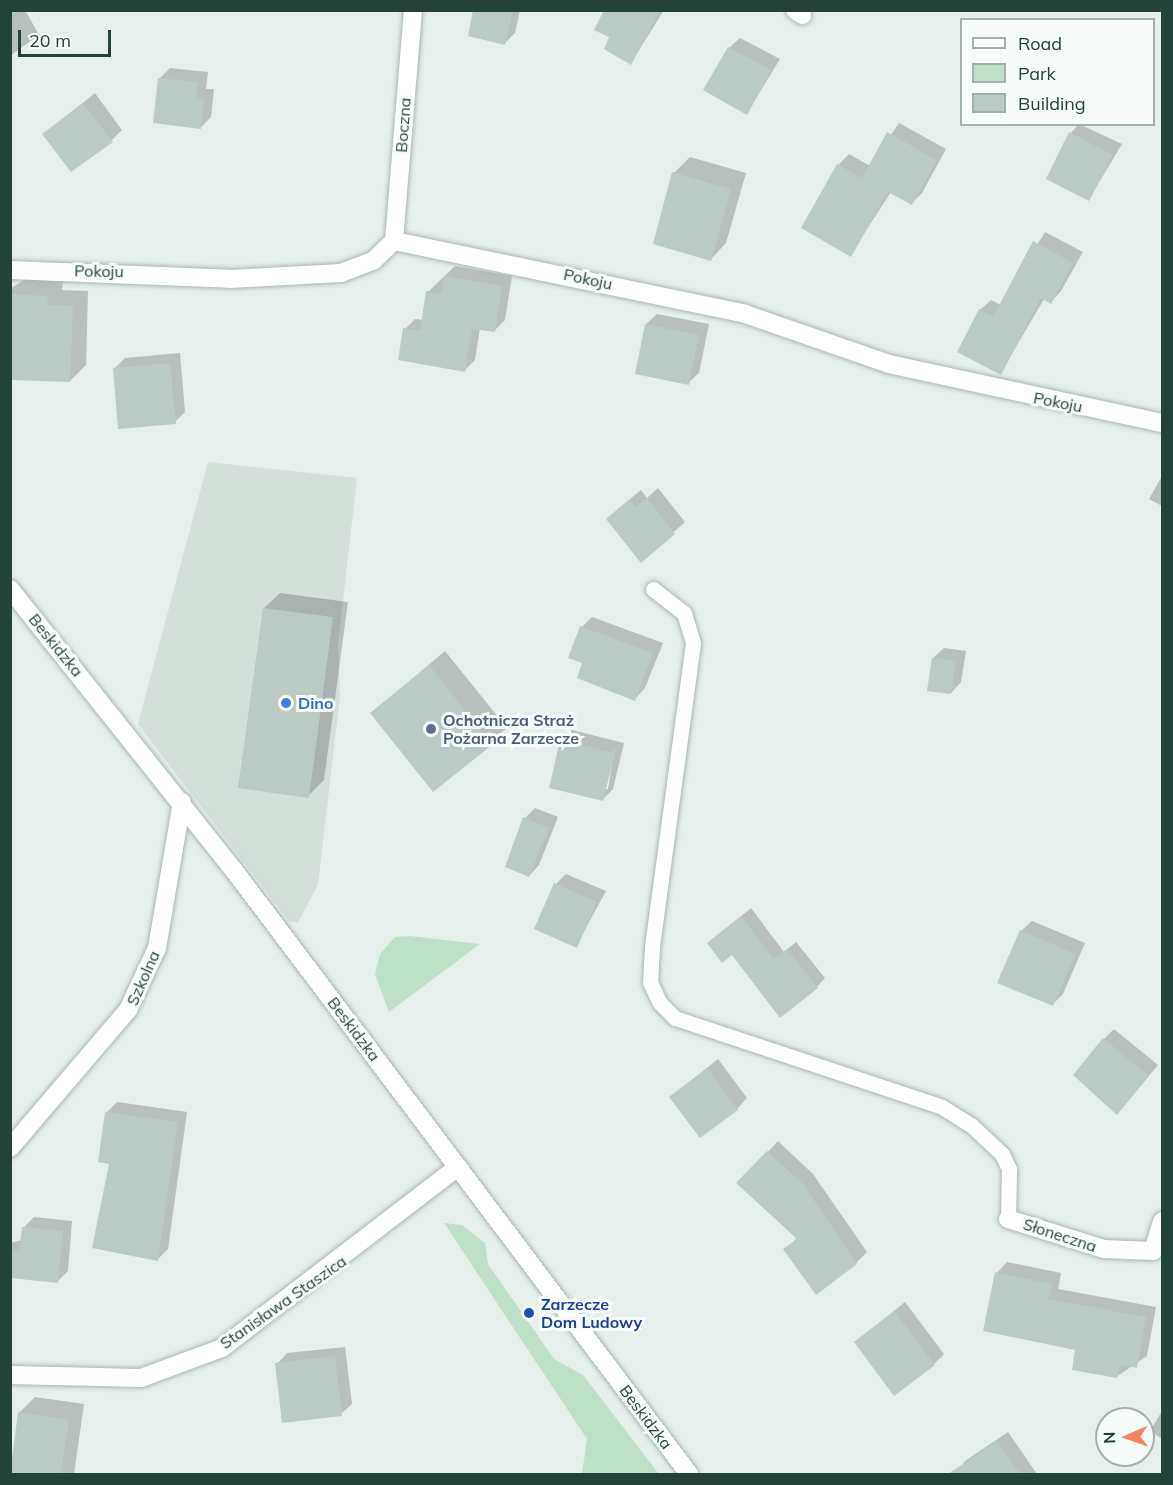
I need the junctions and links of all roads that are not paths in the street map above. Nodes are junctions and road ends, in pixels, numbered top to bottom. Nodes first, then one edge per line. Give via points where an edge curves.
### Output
1 (413, 10) edge
2 (394, 240) junction
3 (10, 270) edge
4 (1162, 423) edge
5 (10, 589) edge
6 (653, 589) dead end
7 (182, 802) junction
8 (10, 1148) edge
9 (458, 1167) junction
10 (1008, 1219) joint
11 (1162, 1221) edge
12 (10, 1375) edge
13 (689, 1474) edge

1 - 2 street, Boczna
2 - 3 street, Pokoju via 373,261 341,273 231,279
2 - 4 street, Pokoju via 745,314 889,363
5 - 7 street, Beskidzka
6 - 10 lane via 684,613 693,643 652,947 650,982 660,1003 675,1018 942,1107 970,1125 1002,1154 1009,1170
7 - 8 street, Szkolna via 157,948 128,1010
7 - 9 street, Beskidzka
9 - 12 street, Stanisława Staszica via 222,1348 141,1378
9 - 13 street, Beskidzka
10 - 11 street, Słoneczna via 1104,1249 1153,1251

